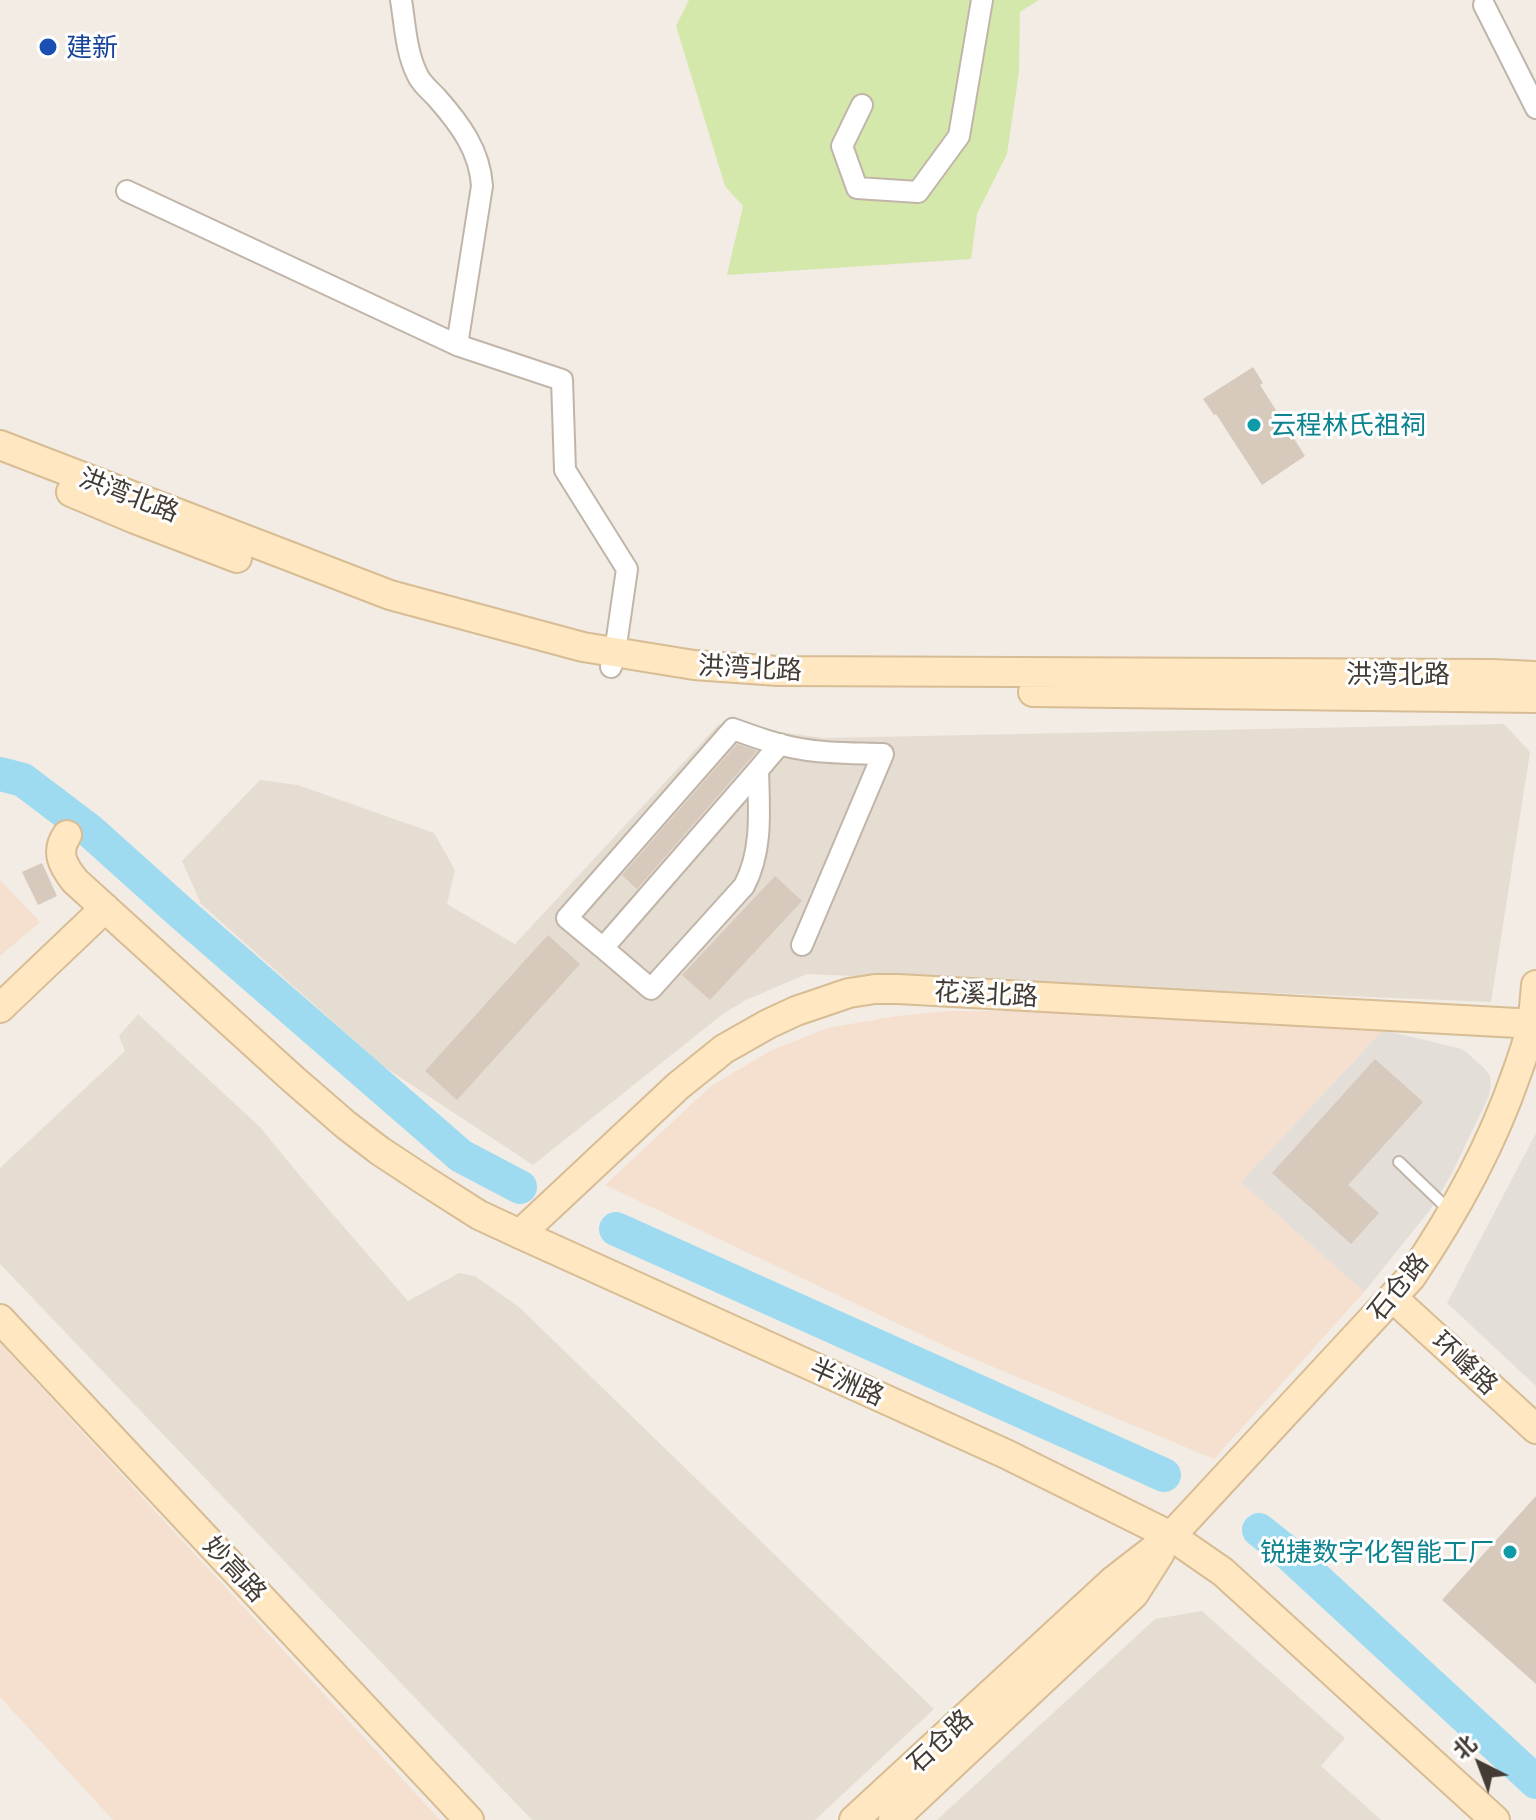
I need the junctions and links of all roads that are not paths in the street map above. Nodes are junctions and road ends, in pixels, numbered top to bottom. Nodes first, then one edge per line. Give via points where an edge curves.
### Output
1 (401, 0) edge
2 (982, 0) edge
3 (1484, 5) dead end
4 (862, 105) dead end
5 (1536, 108) edge
6 (127, 191) dead end
7 (457, 345) junction
8 (0, 445) edge
9 (0, 463) edge
10 (613, 660) junction
11 (1536, 676) edge
12 (1536, 698) edge
13 (780, 744) junction
14 (758, 770) junction
15 (67, 835) dead end
16 (105, 908) junction
17 (802, 945) dead end
18 (603, 948) junction
19 (1536, 985) edge
20 (0, 1008) edge
21 (1534, 1024) edge
22 (1399, 1162) dead end
23 (1452, 1212) junction
24 (520, 1234) junction
25 (1393, 1298) junction
26 (0, 1319) edge
27 (1536, 1429) edge
28 (1171, 1536) junction
29 (469, 1820) edge
30 (854, 1820) edge
31 (893, 1820) edge
32 (1495, 1820) edge

1 - 7 street via 418,77 463,131 482,173
2 - 4 street via 959,136 918,192 857,188 842,146
3 - 5 street
6 - 7 street
7 - 10 street via 562,380 565,470 627,569
8 - 10 street, 洪湾北路 via 390,595
9 - 10 street, 洪湾北路 via 341,597 505,645
10 - 11 street, 洪湾北路 via 778,671
10 - 12 street, 洪湾北路 via 712,683 783,689
13 - 14 street
13 - 17 street via 883,754
13 - 18 street via 733,729 567,918
14 - 18 street
14 - 18 street via 756,850 744,886 651,989
15 - 16 street, 半洲路 via 60,852 65,868
16 - 20 street
16 - 24 street, 半洲路 via 346,1125 479,1215
19 - 21 street, 石仓路
21 - 23 street, 石仓路 via 1498,1122
21 - 24 street, 花溪北路 via 898,989 849,993 796,1011 724,1049
22 - 23 lane
23 - 25 street, 石仓路
24 - 28 street, 半洲路 via 1006,1454
25 - 27 street, 环峰路
25 - 28 street, 石仓路
26 - 29 street, 妙高路
28 - 30 street, 石仓路 via 1113,1581
28 - 31 street, 石仓路 via 1134,1594
28 - 32 street, 半洲路 via 1223,1572

